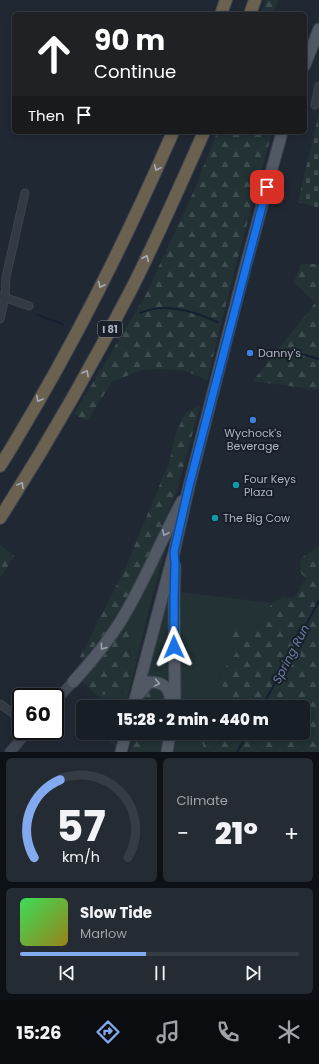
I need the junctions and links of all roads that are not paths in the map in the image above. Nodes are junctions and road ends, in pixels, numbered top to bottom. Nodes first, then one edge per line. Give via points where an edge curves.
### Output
1 (226, 0) edge
2 (255, 0) edge
3 (222, 12) edge
4 (251, 12) edge
5 (319, 29) edge
6 (316, 46) edge
7 (307, 62) edge
8 (319, 86) edge
9 (315, 106) dead end
10 (172, 134) edge
11 (203, 134) edge
12 (281, 134) edge
13 (25, 193) dead end
14 (2, 297) edge
15 (29, 306) dead end
16 (0, 320) edge
17 (0, 466) edge
18 (189, 486) junction
19 (0, 518) edge
20 (174, 552) junction
21 (73, 682) joint
22 (64, 692) edge
23 (135, 700) edge
24 (136, 700) edge
25 (171, 700) edge
26 (175, 700) edge
27 (0, 704) edge
28 (12, 713) edge
29 (20, 740) edge
30 (124, 740) edge
31 (169, 740) edge
32 (10, 752) edge
33 (120, 752) edge
34 (167, 752) edge

1 - 3 highway
2 - 4 highway
5 - 6 main road
6 - 7 main road
8 - 9 street
10 -> 17 highway, I 81 via 112,264 62,361
19 -> 11 highway, I 81 via 70,402 122,306 168,214
12 - 18 main road
13 - 14 street
14 - 15 street
14 - 16 street
18 - 20 main road
18 -> 21 main road via 132,602 94,658
20 - 23 main road
20 - 26 main road
21 - 22 main road
24 -> 25 main road via 149,682 164,684
27 - 28 street
29 - 32 main road
30 - 33 main road
31 - 34 main road

